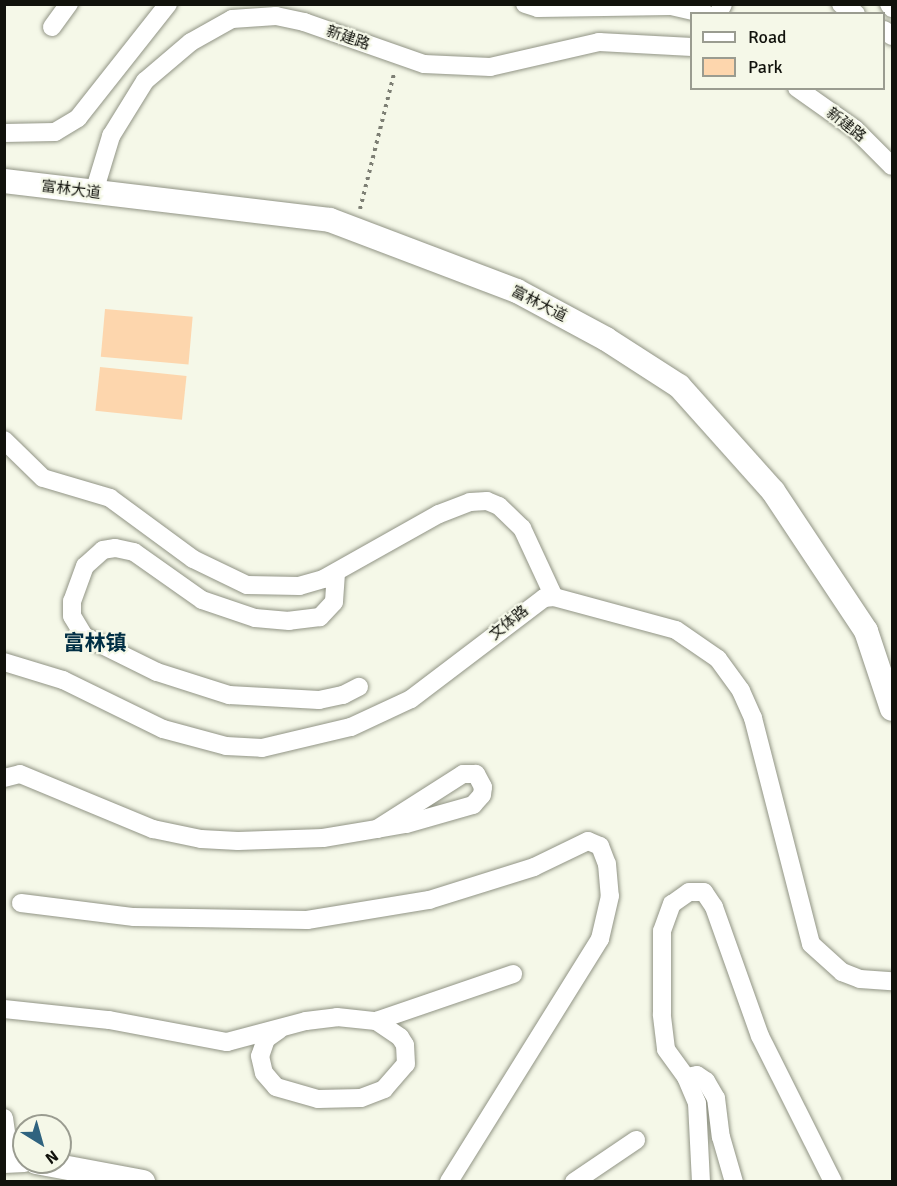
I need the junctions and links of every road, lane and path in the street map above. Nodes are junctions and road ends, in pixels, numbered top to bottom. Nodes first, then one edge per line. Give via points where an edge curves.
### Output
1 (69, 4) edge
2 (168, 4) edge
3 (525, 4) edge
4 (889, 4) edge
5 (551, 6) edge
6 (892, 8) edge
7 (697, 12) edge
8 (52, 27) dead end
9 (690, 47) edge
10 (399, 56) junction
11 (800, 90) edge
12 (4, 133) edge
13 (892, 166) edge
14 (4, 181) edge
15 (94, 192) junction
16 (354, 229) junction
17 (4, 440) edge
18 (336, 573) junction
19 (554, 597) junction
20 (4, 662) edge
21 (359, 687) dead end
22 (892, 709) edge
23 (4, 778) edge
24 (377, 829) junction
25 (21, 903) dead end
26 (513, 974) dead end
27 (892, 981) edge
28 (4, 1009) edge
29 (376, 1021) junction
30 (283, 1027) junction
31 (686, 1077) junction
32 (4, 1118) edge
33 (636, 1140) dead end
34 (12, 1155) edge
35 (72, 1169) edge
36 (143, 1182) edge
37 (448, 1182) edge
38 (574, 1182) edge
39 (701, 1182) edge
40 (734, 1182) edge
41 (833, 1182) edge

1 - 8 street
2 - 12 street via 78,118 55,132
3 - 5 street
4 - 6 street
5 - 7 street via 671,6
9 - 10 street, 新建路 via 599,42 490,67 424,64
10 - 15 street, 新建路 via 304,22 276,16 232,19 191,42 146,81 111,136
10 - 16 path
11 - 13 street, 新建路 via 855,129
14 - 15 main road, 富林大道
15 - 16 main road, 富林大道 via 330,220
16 - 22 main road, 富林大道 via 517,291 606,339 679,386 780,501 866,631
17 - 18 street via 43,478 124,505 184,553 228,579 273,588 299,586
18 - 19 street via 439,514 470,502 487,501 522,528
18 - 21 street via 334,602 320,616 289,621 255,618 202,600 134,552 115,548 104,550 85,566 72,601 72,616 84,636 157,672 229,695 319,699 343,695
19 - 20 street, 文体路 via 532,604 411,699 351,727 262,748 226,746 163,729 63,680
19 - 27 street via 676,630 718,659 741,691 753,718 811,944 842,972 860,979
23 - 24 street via 20,774 127,820 201,839 323,837
24 - 24 street via 459,811 479,800 483,787 476,774 463,774
25 - 37 street via 134,917 307,920 429,900 534,867 588,841 600,846 607,864 610,896 600,939
26 - 29 street
28 - 30 street via 109,1020 227,1042
29 - 30 street via 337,1017
29 - 30 street via 400,1037 407,1054 406,1064 384,1089 361,1098 318,1098 276,1087 264,1073 260,1056 266,1039
31 - 39 street via 697,1103
31 - 40 street via 697,1075 716,1098 721,1137
31 - 41 street via 666,1050 662,931 672,904 689,892 704,892 714,907 760,1036
32 - 34 street
33 - 38 street
35 - 36 main road

